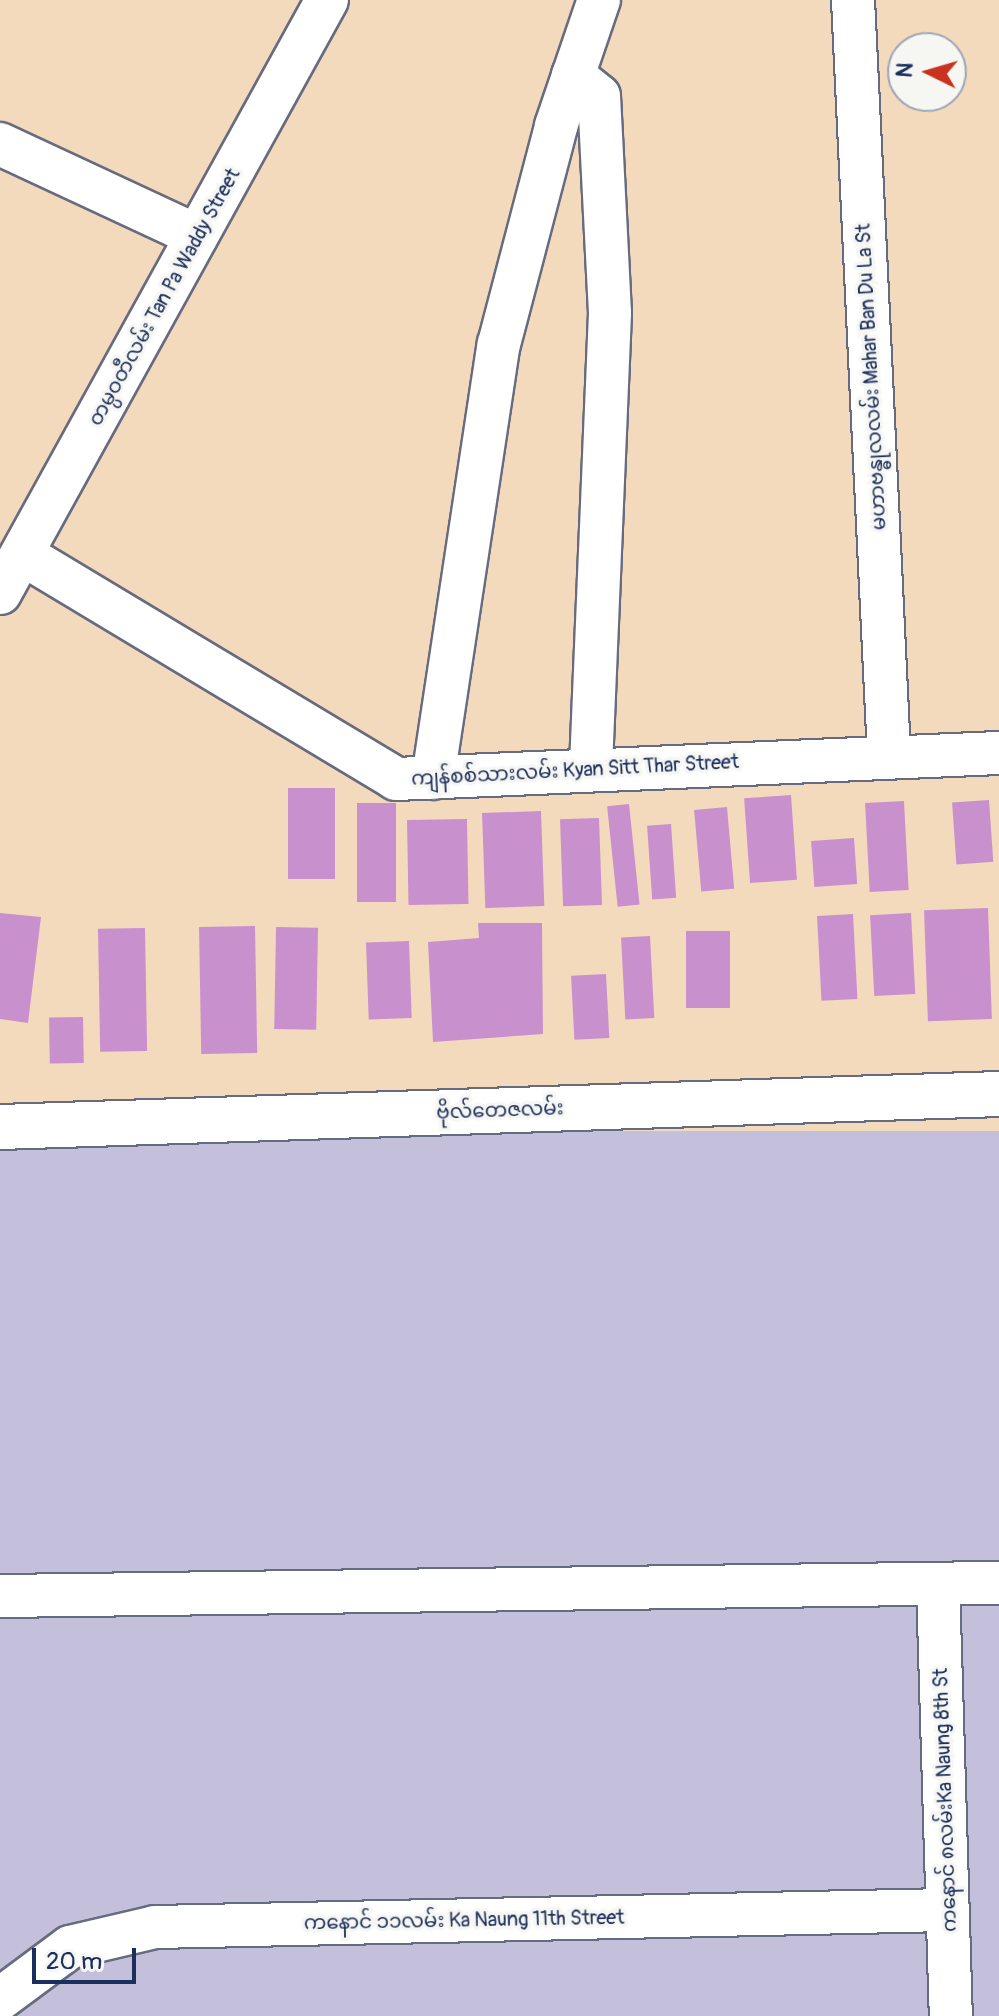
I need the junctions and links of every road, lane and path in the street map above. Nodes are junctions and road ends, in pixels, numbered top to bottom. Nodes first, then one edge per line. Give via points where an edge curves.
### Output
1 (327, 0) edge
2 (599, 0) edge
3 (853, 0) edge
4 (573, 75) junction
5 (0, 144) edge
6 (197, 236) junction
7 (22, 554) junction
8 (0, 593) edge
9 (999, 753) edge
10 (889, 755) junction
11 (591, 770) junction
12 (433, 778) junction
13 (999, 1094) edge
14 (0, 1127) edge
15 (999, 1583) edge
16 (938, 1584) junction
17 (0, 1596) edge
18 (948, 1910) junction
19 (0, 1999) edge
20 (951, 2016) edge

1 - 6 street, တမ္ပဝတီလမ်း Tan Pa Waddy Street
2 - 4 street
3 - 10 street, မဟာဗန္ဓုလလမ်း Mahar Ban Du La St
4 - 11 street via 599,96 610,313
4 - 12 street via 499,344
5 - 6 street
6 - 7 street, တမ္ပဝတီလမ်း Tan Pa Waddy Street
7 - 8 street, တမ္ပဝတီလမ်း Tan Pa Waddy Street
7 - 12 street, ကျန်စစ်သားလမ်း Kyan Sitt Thar Street via 396,779
9 - 10 street, ကျန်စစ်သားလမ်း Kyan Sitt Thar Street
10 - 11 street, ကျန်စစ်သားလမ်း Kyan Sitt Thar Street
11 - 12 street, ကျန်စစ်သားလမ်း Kyan Sitt Thar Street
13 - 14 main road, ဗိုလ်တေဇလမ်း
15 - 16 street
16 - 17 street
16 - 18 street, ကနောင် ၈လမ်းKa Naung 8th St
18 - 19 street, ကနောင် ၁၁လမ်း Ka Naung 11th Street via 155,1927 70,1947
18 - 20 street, ကနောင် ၈လမ်းKa Naung 8th St

